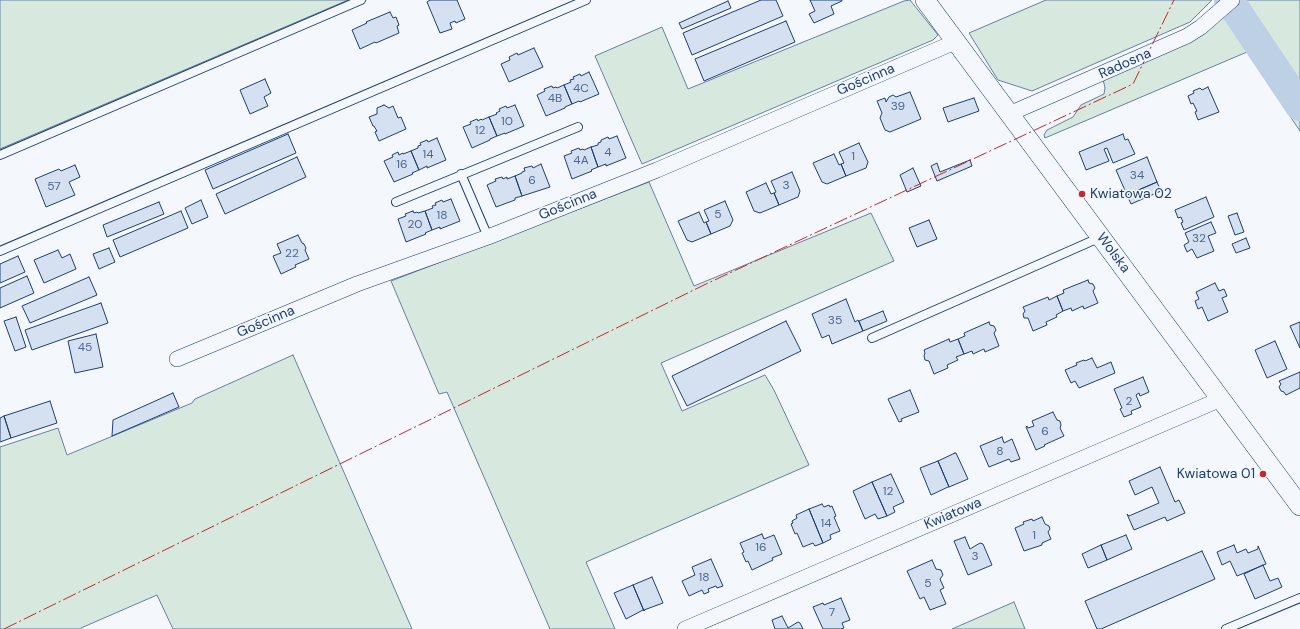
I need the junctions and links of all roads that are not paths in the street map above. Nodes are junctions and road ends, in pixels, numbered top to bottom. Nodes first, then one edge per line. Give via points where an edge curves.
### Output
1 (361, 0) edge
2 (586, 0) edge
3 (925, 0) edge
4 (1228, 4) edge
5 (955, 42) junction
6 (1010, 114) junction
7 (578, 127) dead end
8 (0, 155) edge
9 (461, 174) junction
10 (396, 202) dead end
11 (488, 237) junction
12 (1101, 237) junction
13 (0, 251) edge
14 (872, 338) dead end
15 (177, 359) dead end
16 (1221, 399) junction
17 (1300, 506) edge
18 (1300, 598) edge
19 (685, 629) edge
20 (1226, 629) edge

1 - 8 lane
2 - 13 lane
3 - 5 street, Wolska
4 - 6 street, Radosna via 1187,36
5 - 6 street, Wolska
5 - 11 street, Gościnna via 657,170
6 - 12 street, Wolska
7 - 9 lane
9 - 10 lane
9 - 11 lane
11 - 15 street, Gościnna via 357,284
12 - 14 lane
12 - 16 street, Wolska
16 - 17 street, Wolska
16 - 19 street, Kwiatowa
18 - 20 lane

